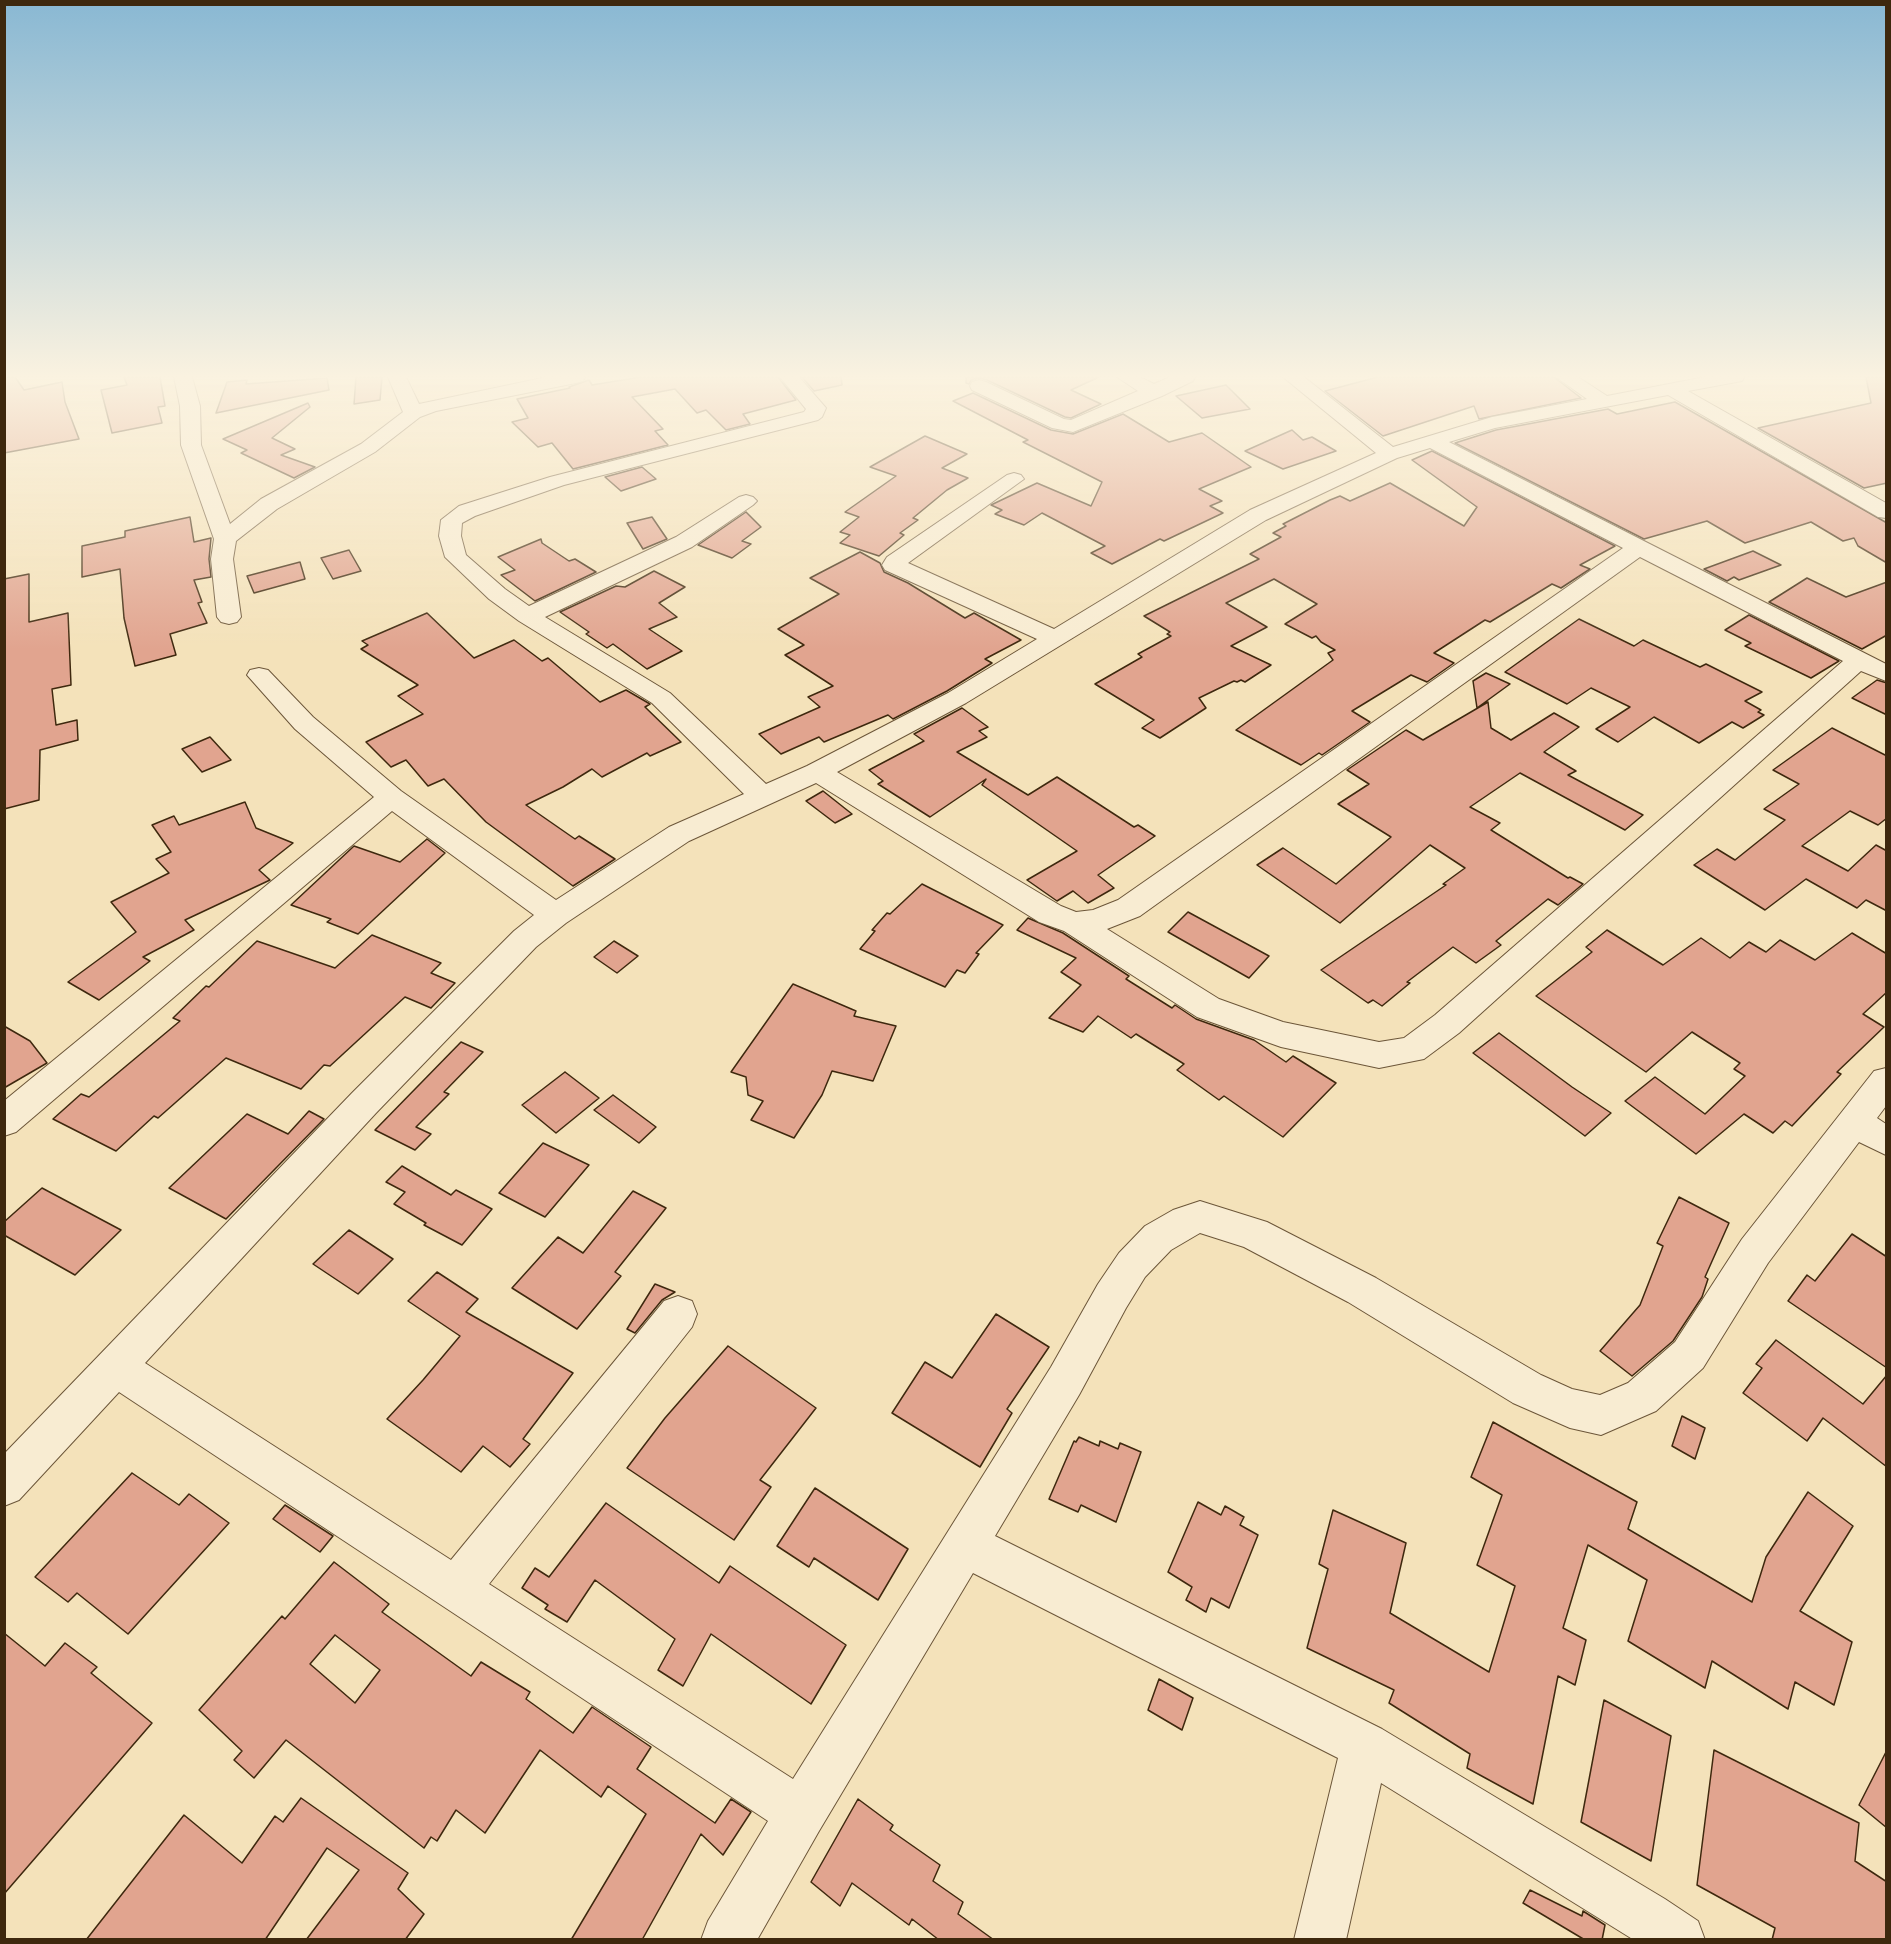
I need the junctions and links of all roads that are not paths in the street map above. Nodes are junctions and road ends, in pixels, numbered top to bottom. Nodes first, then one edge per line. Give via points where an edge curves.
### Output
1 (199, 468) edge
2 (333, 468) edge
3 (610, 468) edge
4 (1360, 468) edge
5 (1483, 468) edge
6 (1808, 468) edge
7 (1014, 479) dead end
8 (1887, 496) edge
9 (746, 501) dead end
10 (1865, 501) junction
11 (1887, 512) edge
12 (225, 539) junction
13 (1639, 548) junction
14 (527, 616) junction
15 (230, 617) dead end
16 (1055, 638) junction
17 (1873, 667) edge
18 (259, 675) dead end
19 (816, 772) junction
20 (762, 796) junction
21 (391, 797) junction
22 (555, 915) junction
23 (1075, 923) junction
24 (1887, 1081) edge
25 (4, 1122) edge
26 (1854, 1122) junction
27 (1887, 1141) edge
28 (678, 1314) dead end
29 (114, 1366) junction
30 (4, 1485) edge
31 (964, 1545) junction
32 (456, 1589) junction
33 (1365, 1746) junction
34 (801, 1813) junction
35 (727, 1940) edge
36 (1320, 1940) edge
37 (1679, 1940) edge

1 - 12 street
2 - 12 street via 269,504
3 - 14 street via 467,511 452,520 450,536 456,557
4 - 16 street via 1258,515
5 - 13 street
6 - 10 street
7 - 16 street via 893,565
8 - 10 street
9 - 14 street via 684,542
10 - 11 street
12 - 15 street via 222,559
13 - 17 street
13 - 23 street via 1129,908 1096,921
14 - 20 street via 661,698
16 - 19 street via 957,698
17 - 23 street via 1412,1050 1378,1055 1281,1034 1208,1008
18 - 21 street via 304,723
19 - 20 street
19 - 23 street via 1050,914
20 - 22 street via 679,834
21 - 22 street
21 - 25 street
22 - 29 street via 525,939 364,1103
24 - 26 street
26 - 27 street
26 - 31 street via 1755,1251 1689,1355 1642,1397 1601,1415 1570,1408 1527,1389 1362,1290 1254,1234 1200,1217 1186,1221 1158,1238 1132,1264
28 - 32 street
29 - 30 street
29 - 32 street
31 - 33 street
31 - 34 street
32 - 34 street
33 - 36 street
33 - 37 street
34 - 35 street

